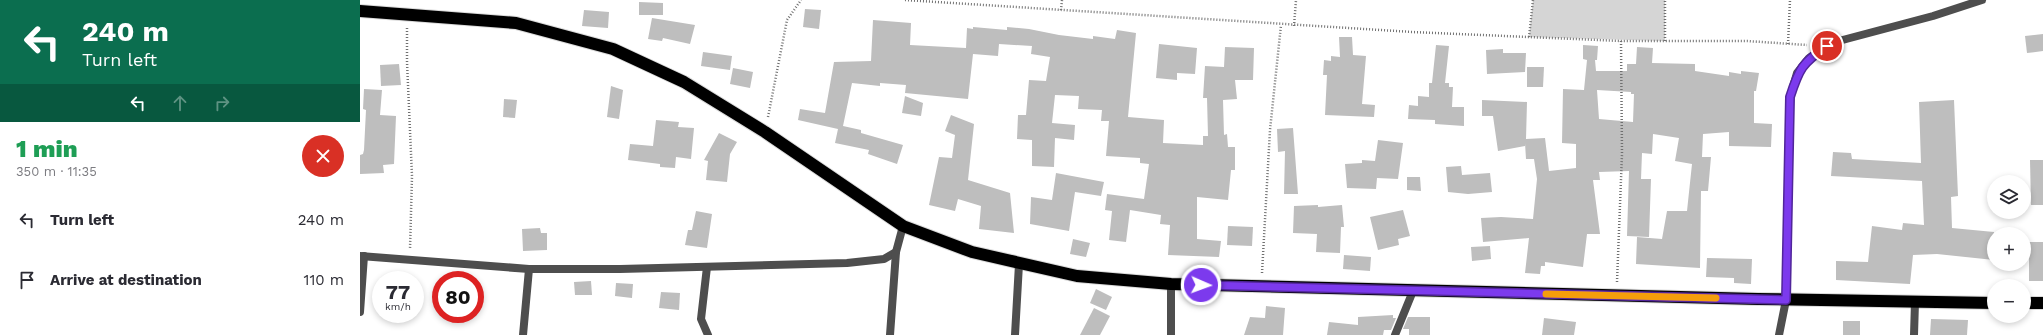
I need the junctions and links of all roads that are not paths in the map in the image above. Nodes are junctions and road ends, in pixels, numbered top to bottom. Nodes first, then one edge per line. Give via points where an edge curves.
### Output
1 (1982, 0) edge
2 (360, 12) edge
3 (903, 226) junction
4 (896, 252) junction
5 (362, 256) edge
6 (1019, 264) junction
7 (707, 267) junction
8 (529, 269) junction
9 (1171, 284) junction
10 (1413, 291) junction
11 (1786, 300) junction
12 (1915, 302) junction
13 (1987, 303) edge
14 (2031, 303) edge
15 (2043, 303) edge
16 (360, 312) edge
17 (523, 335) edge
18 (708, 335) edge
19 (890, 335) edge
20 (1015, 335) edge
21 (1171, 335) edge
22 (1395, 335) edge
23 (1779, 335) edge
24 (1914, 335) edge

1 - 11 street via 1835,42 1809,58 1797,73 1790,97
2 - 3 highway via 516,23 613,49 684,82 765,132
3 - 4 street
3 - 6 highway via 972,252
4 - 7 street via 884,259 847,263
4 - 19 street
5 - 8 street
5 - 16 street
6 - 9 highway via 1121,282
6 - 20 street
7 - 8 street via 620,270
7 - 18 street via 701,319
8 - 17 street
9 - 10 highway
9 - 21 street
10 - 11 highway
10 - 22 street
11 - 12 highway
11 - 23 street
12 - 13 highway
12 - 24 street
14 - 15 highway

